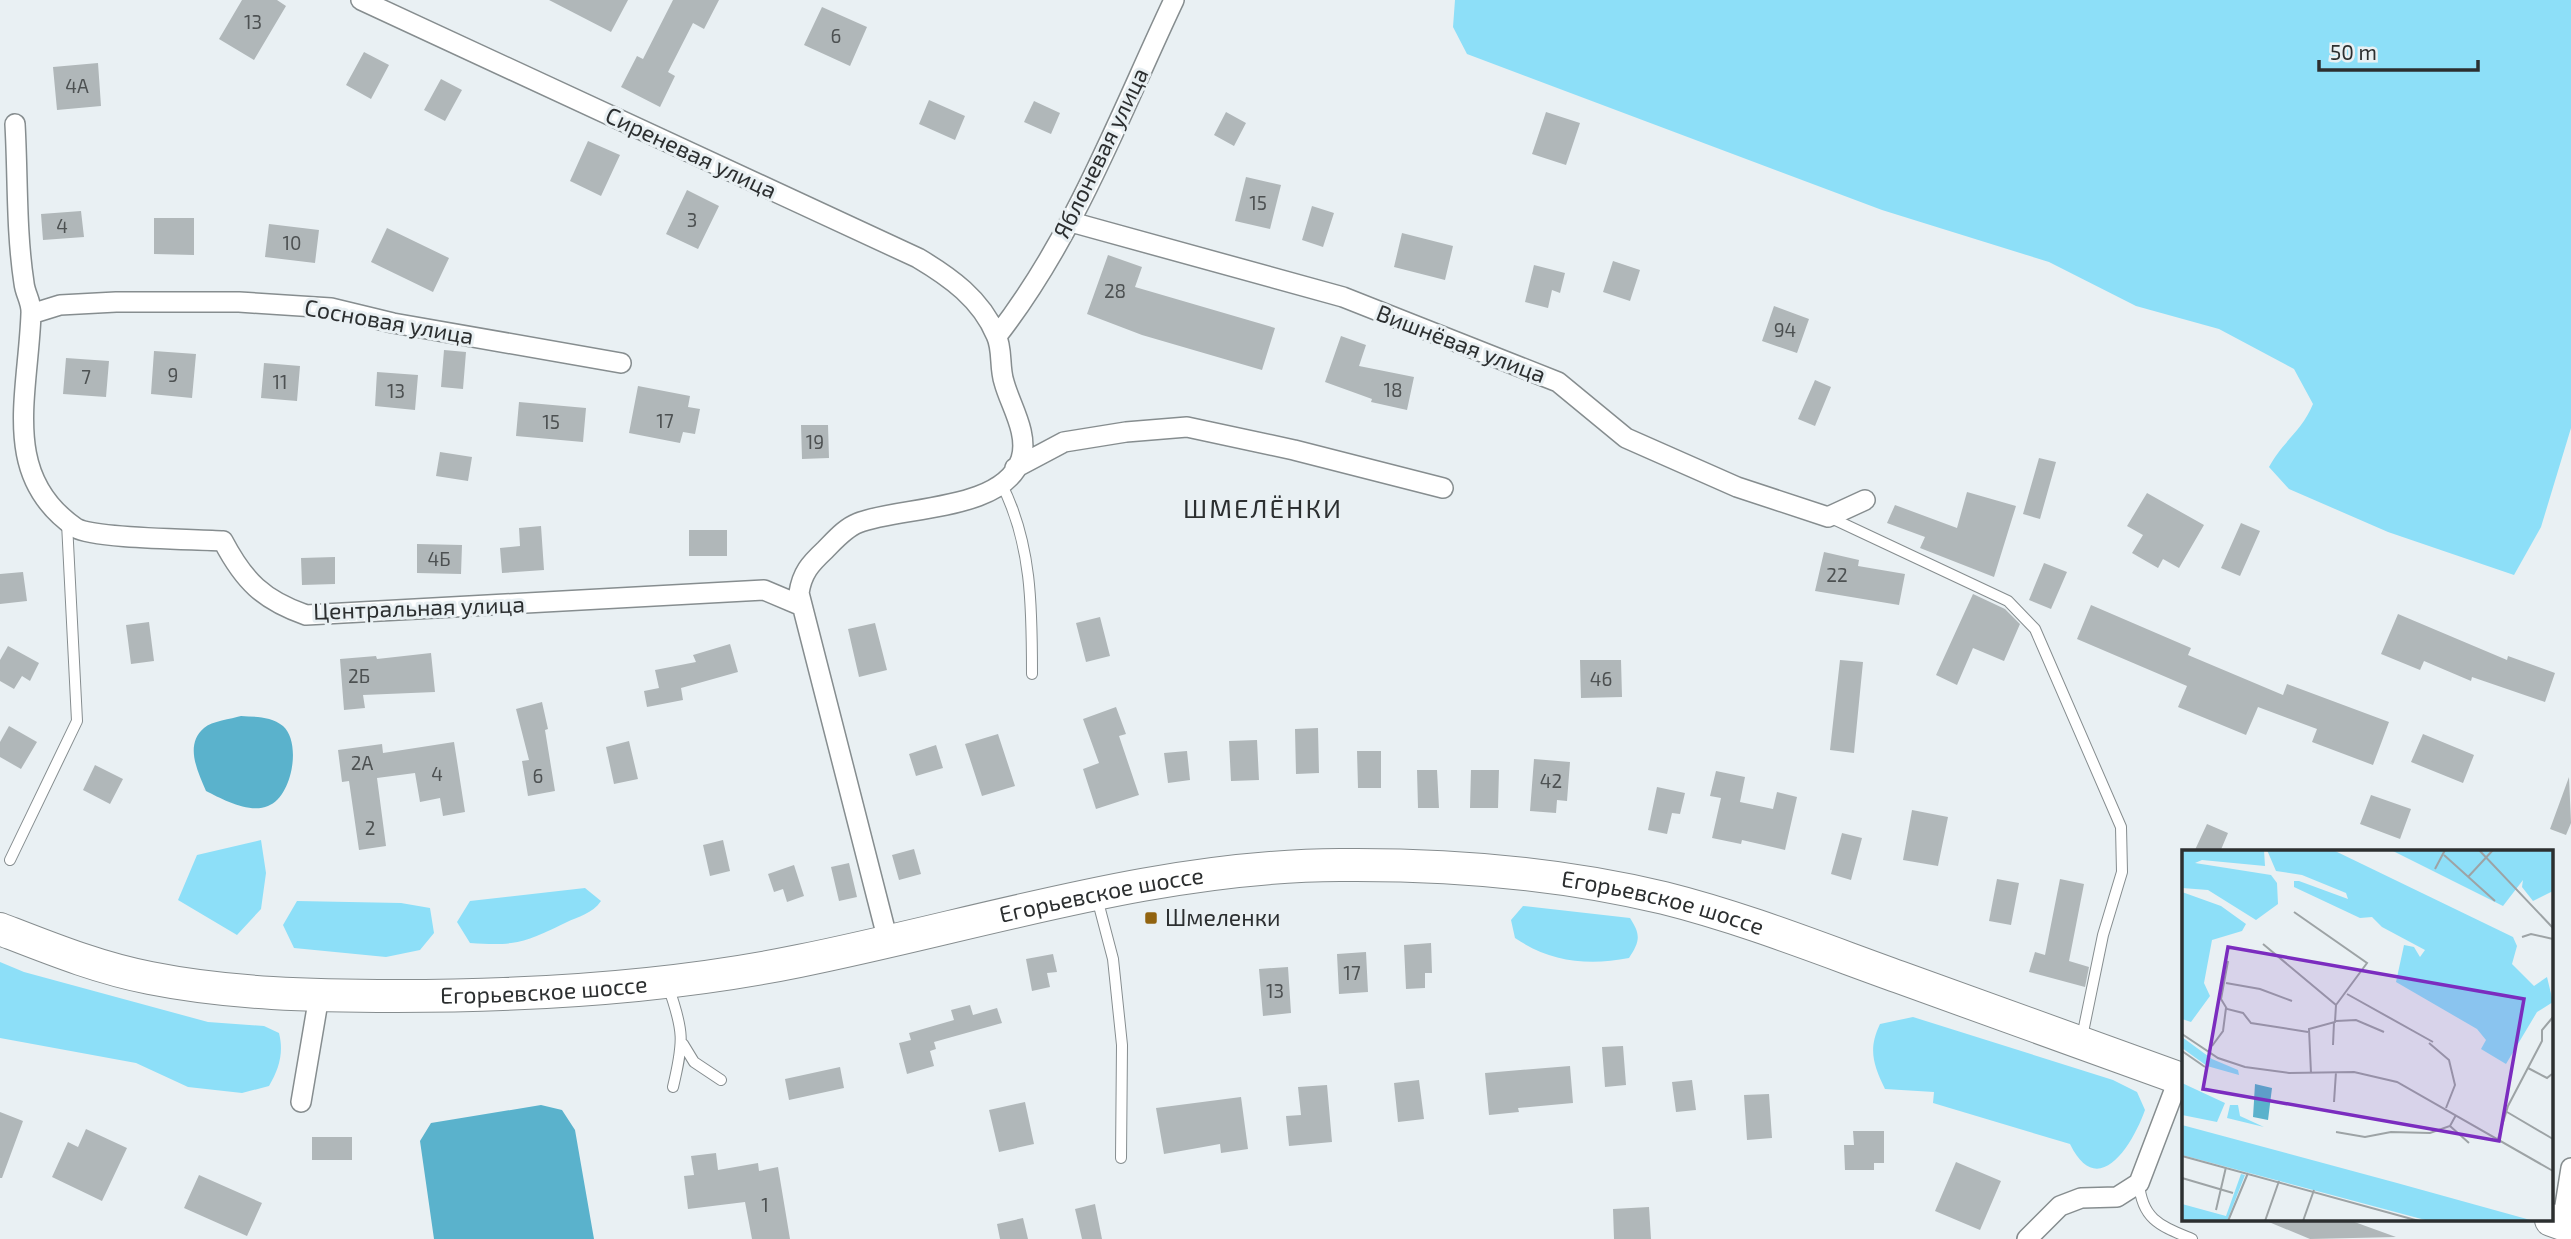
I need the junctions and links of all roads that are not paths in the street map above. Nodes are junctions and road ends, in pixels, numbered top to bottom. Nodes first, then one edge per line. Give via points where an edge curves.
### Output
1 (361, 0) edge
2 (1174, 0) edge
3 (15, 124) dead end
4 (1071, 222) junction
5 (31, 314) junction
6 (997, 336) junction
7 (621, 363) dead end
8 (1015, 468) junction
9 (1001, 483) junction
10 (1443, 488) dead end
11 (1865, 500) dead end
12 (1828, 517) junction
13 (67, 522) junction
14 (802, 606) junction
15 (1032, 674) dead end
16 (10, 860) dead end
17 (1096, 894) junction
18 (0, 929) edge
19 (888, 941) junction
20 (667, 982) junction
21 (319, 996) junction
22 (2080, 1043) junction
23 (683, 1044) junction
24 (2182, 1079) edge
25 (721, 1080) dead end
26 (673, 1087) dead end
27 (301, 1102) dead end
28 (1122, 1158) dead end
29 (2571, 1168) edge
30 (2138, 1183) junction
31 (2561, 1224) edge
32 (2027, 1239) edge
33 (2192, 1239) edge

1 - 6 street, Сиреневая улица via 918,258 952,278
2 - 4 street, Яблоневая улица
3 - 5 street, Центральная улица via 24,286
4 - 6 street, Яблоневая улица via 1020,307
4 - 12 street, Вишнёвая улица via 1343,298 1558,382 1626,438 1737,487
5 - 7 street, Сосновая улица via 60,305 116,302 331,308
5 - 13 street, Центральная улица via 16,450 38,499
6 - 8 street via 1004,383 1021,438 1021,458
8 - 9 street
8 - 10 street via 1065,442 1187,427
9 - 14 street via 951,504 857,523 802,573
9 - 15 lane via 1026,549
11 - 12 street
12 - 22 lane via 2008,601 2035,629 2121,827 2122,872
13 - 14 street, Центральная улица via 78,530 103,534 223,541 234,563 257,590 280,606 306,615 764,590
13 - 16 lane via 77,721
14 - 19 street
17 - 19 main road, Егорьевское шоссе
17 - 22 main road, Егорьевское шоссе via 1243,870 1339,865 1535,876 1663,898 1759,926
17 - 28 lane via 1113,959 1122,1045
18 - 21 main road, Егорьевское шоссе via 75,958 149,978
19 - 20 main road, Егорьевское шоссе via 795,962
20 - 21 main road, Егорьевское шоссе via 468,996
20 - 23 lane
21 - 27 street
22 - 24 main road, Егорьевское шоссе
23 - 25 lane via 694,1062
23 - 26 lane
24 - 30 street
29 - 31 street
30 - 32 street via 2117,1197 2081,1198 2060,1206
30 - 33 lane via 2140,1200 2155,1223

